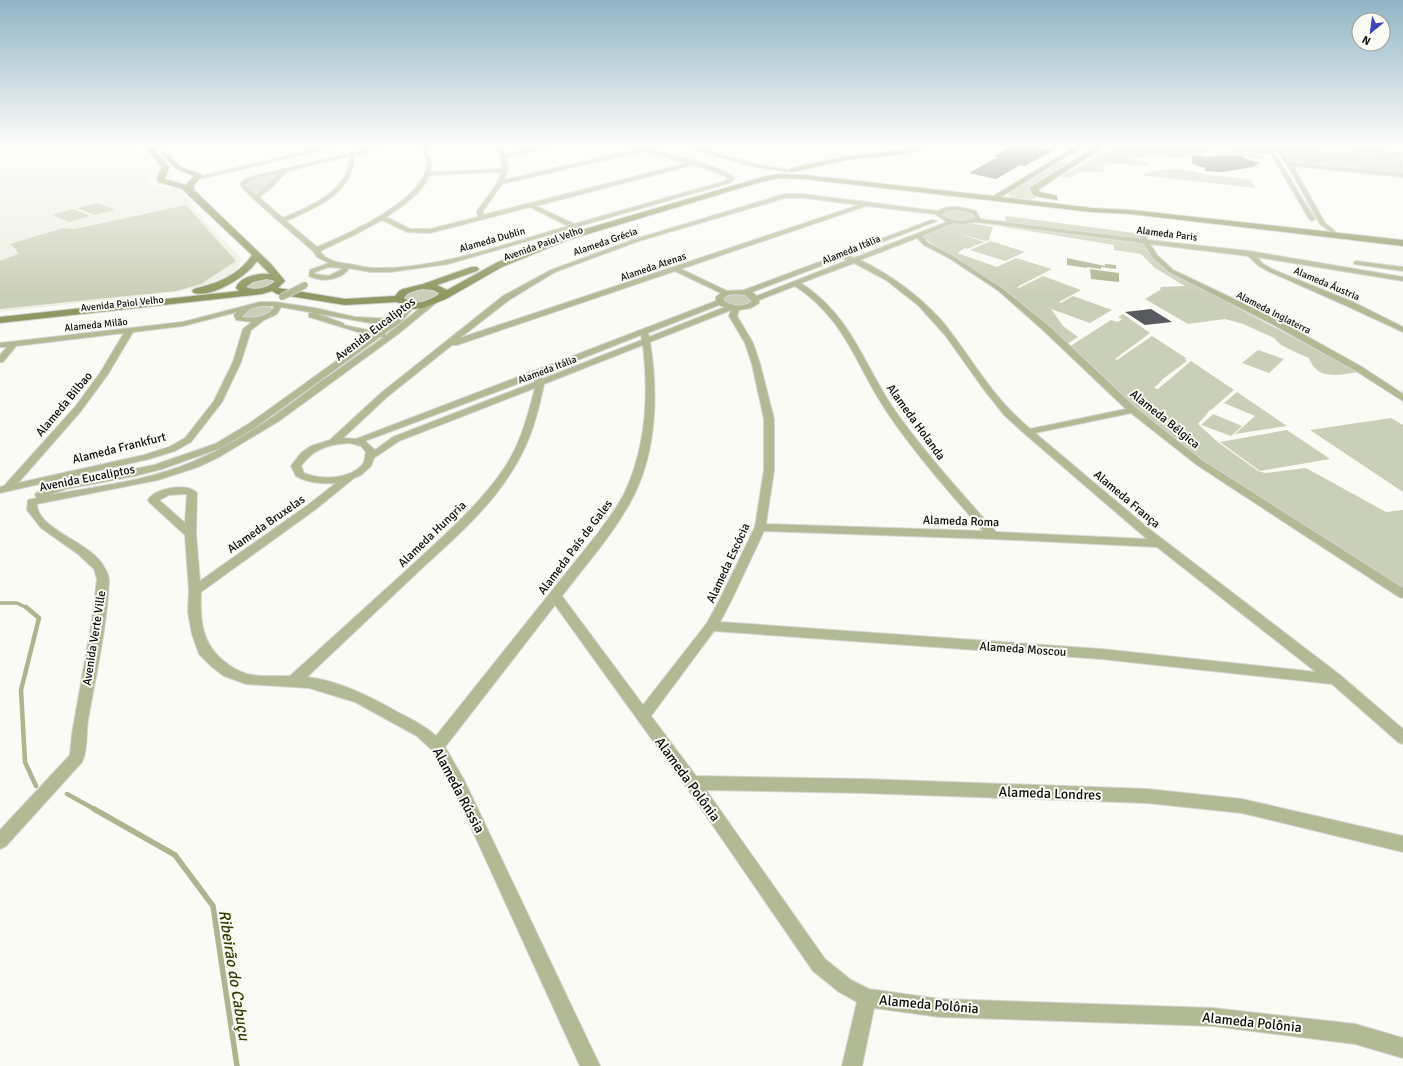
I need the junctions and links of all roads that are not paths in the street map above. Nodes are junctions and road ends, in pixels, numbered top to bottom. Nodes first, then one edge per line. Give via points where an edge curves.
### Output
1 (195, 196) edge
2 (253, 196) edge
3 (258, 196) edge
4 (328, 196) edge
5 (409, 196) edge
6 (491, 196) edge
7 (571, 196) edge
8 (679, 196) edge
9 (697, 196) edge
10 (708, 196) edge
11 (975, 196) edge
12 (977, 196) edge
13 (999, 196) edge
14 (1005, 196) edge
15 (1037, 196) edge
16 (1043, 196) edge
17 (1298, 196) edge
18 (1305, 196) edge
19 (255, 198) junction
20 (995, 198) junction
21 (1014, 201) junction
22 (1033, 203) junction
23 (867, 204) junction
24 (532, 206) junction
25 (938, 212) junction
26 (1172, 214) junction
27 (382, 218) junction
28 (943, 218) junction
29 (977, 218) junction
30 (481, 219) junction
31 (281, 221) junction
32 (955, 221) junction
33 (574, 226) junction
34 (1319, 227) junction
35 (918, 235) junction
36 (892, 236) junction
37 (1145, 239) junction
38 (904, 240) junction
39 (1400, 241) edge
40 (926, 244) junction
41 (1248, 252) junction
42 (318, 253) junction
43 (256, 256) junction
44 (841, 256) junction
45 (854, 260) junction
46 (1334, 260) dead end
47 (339, 265) junction
48 (268, 266) junction
49 (315, 268) junction
50 (364, 269) junction
51 (676, 269) junction
52 (1403, 269) edge
53 (1356, 270) junction
54 (339, 275) junction
55 (317, 277) junction
56 (256, 278) junction
57 (1401, 279) edge
58 (278, 280) junction
59 (796, 282) junction
60 (242, 284) junction
61 (422, 287) junction
62 (264, 290) junction
63 (408, 290) junction
64 (252, 292) junction
65 (744, 293) junction
66 (726, 294) junction
67 (442, 297) junction
68 (165, 299) junction
69 (399, 299) junction
70 (756, 299) junction
71 (277, 301) junction
72 (432, 302) junction
73 (720, 302) junction
74 (411, 305) junction
75 (247, 307) junction
76 (734, 307) junction
77 (0, 317) edge
78 (266, 317) junction
79 (239, 318) junction
80 (0, 320) edge
81 (370, 321) junction
82 (397, 321) junction
83 (194, 322) junction
84 (247, 328) junction
85 (130, 330) junction
86 (1403, 330) edge
87 (357, 331) junction
88 (377, 334) junction
89 (390, 335) junction
90 (645, 337) junction
91 (14, 343) junction
92 (0, 345) edge
93 (446, 346) junction
94 (0, 360) edge
95 (537, 379) junction
96 (1403, 398) edge
97 (1133, 410) junction
98 (1028, 432) junction
99 (358, 441) junction
100 (332, 442) junction
101 (372, 456) junction
102 (350, 476) junction
103 (4, 489) edge
104 (32, 502) junction
105 (760, 527) junction
106 (190, 534) dead end
107 (993, 534) junction
108 (1160, 543) junction
109 (195, 590) junction
110 (1403, 594) edge
111 (555, 596) junction
112 (711, 626) junction
113 (1335, 679) junction
114 (294, 681) junction
115 (643, 716) junction
116 (1403, 738) edge
117 (437, 746) junction
118 (692, 783) junction
119 (0, 841) edge
120 (1403, 844) edge
121 (867, 998) junction
122 (1403, 1048) edge
123 (590, 1066) edge
124 (852, 1066) edge

1 - 43 main road
2 - 19 street
3 - 19 street
4 - 31 street via 318,204
5 - 27 street
6 - 30 street via 480,211
7 - 24 street
8 - 33 street, Alameda Dublin
9 - 61 main road, Avenida Paiol Velho via 550,238 456,277
10 - 67 main road, Avenida Paiol Velho via 537,248 501,264
11 - 20 main road, Avenida Paiol Velho
12 - 20 main road, Avenida Paiol Velho
13 - 20 main road
14 - 21 main road
15 - 22 main road via 1040,200
16 - 26 main road
17 - 34 street
18 - 34 street
19 - 31 street
20 - 21 main road
21 - 22 main road
22 - 26 main road
23 - 25 street, Alameda Grécia
23 - 51 street, Alameda Atenas
23 - 93 street, Alameda Grécia via 785,196 593,255 553,271 506,298
24 - 30 street
24 - 33 street
25 - 28 street
25 - 29 street, Alameda Grécia via 961,209 974,212
26 - 34 main road
26 - 39 main road
27 - 30 street via 416,232
27 - 42 street
28 - 32 street
28 - 36 street, Alameda Itália
29 - 32 street
29 - 37 street, Alameda Paris
31 - 42 street
32 - 35 street, Alameda Itália
33 - 50 street, Alameda Dublin via 448,262 394,270
34 - 39 main road
35 - 38 street, Alameda Itália
35 - 40 street
36 - 38 street
36 - 44 street, Alameda Itália
37 - 41 street, Alameda Paris
37 - 96 street, Alameda Inglaterra via 1152,253 1171,271 1273,321
38 - 40 street
38 - 45 street, Alameda Itália
40 - 97 street, Alameda Bélgica via 1001,290 1047,329
41 - 46 street, Alameda Paris
41 - 53 street, Alameda Paris
41 - 86 street, Alameda Áustria via 1261,265 1272,271
42 - 47 street
42 - 49 street
43 - 48 main road
43 - 68 main road via 250,267 231,280
44 - 45 street, Alameda França
44 - 65 street, Alameda Itália
45 - 59 street, Alameda Itália
45 - 98 street, Alameda França via 867,265 903,289 930,314 996,400
47 - 49 street
47 - 50 street, Alameda Dublin
47 - 54 street via 346,268
48 - 56 main road
48 - 58 main road
49 - 55 street via 311,275
50 - 54 street, Alameda Dublin
51 - 66 street
51 - 93 street, Alameda Atenas
52 - 53 street via 1350,263
53 - 57 street, Alameda Paris
54 - 55 street, Alameda Dublin
55 - 71 street, bridge
56 - 58 main road, Avenida Paiol Velho
56 - 60 main road, Avenida Paiol Velho
58 - 62 main road via 275,286
58 - 63 main road, Avenida Paiol Velho via 296,286 352,296
59 - 70 street, Alameda Itália
59 - 107 street, Alameda Holanda via 820,301 838,320 881,397 914,442
60 - 64 main road via 243,290
60 - 68 main road, Avenida Paiol Velho via 208,294
61 - 63 main road, Avenida Paiol Velho
61 - 67 main road, Avenida Paiol Velho via 441,289 444,292
62 - 64 main road
62 - 69 main road via 345,302
63 - 69 main road via 402,293
64 - 80 main road, Avenida Paiol Velho
65 - 66 street
65 - 70 street
66 - 73 street via 720,297
67 - 72 main road, Avenida Paiol Velho
68 - 77 main road, Avenida Paiol Velho
69 - 74 main road
70 - 76 street, Alameda Itália via 755,303 749,306
71 - 75 street, Alameda Milão
71 - 78 street via 278,308
71 - 81 street
72 - 74 main road, Avenida Paiol Velho
72 - 89 street, Avenida Eucaliptos
73 - 76 street
73 - 90 street, Alameda Itália
74 - 82 street, Avenida Eucaliptos
75 - 79 street via 239,312
75 - 83 street, Alameda Milão
76 - 90 street, Alameda Itália
76 - 105 street, Alameda Escócia via 733,316 749,343 756,364 769,419 769,470
78 - 79 street, Alameda Milão via 250,320
78 - 84 street
78 - 87 street via 304,313
79 - 83 street, Alameda Milão
79 - 84 street
81 - 82 street
81 - 87 street
82 - 88 street, Avenida Eucaliptos
83 - 85 street, Alameda Milão
84 - 103 street, Alameda Frankfurt via 237,362 218,402 188,440 172,449 146,457
85 - 91 street, Alameda Milão
85 - 103 street, Alameda Bilbao via 104,374 78,409
87 - 88 street
88 - 89 street
88 - 104 street, Avenida Eucaliptos via 253,425 218,446 135,474 55,488
89 - 104 street, Avenida Eucaliptos via 252,435 216,457 171,474
90 - 95 street, Alameda Itália
90 - 111 street, Alameda País de Gales via 651,399 647,436 636,478 622,508
91 - 92 street, Alameda Milão
91 - 94 street
93 - 100 street, Alameda Grécia via 384,395
95 - 99 street, Alameda Itália
95 - 101 street, Alameda Itália via 396,439
95 - 114 street, Alameda Hungria via 531,422 523,443 510,467 489,495 461,526
97 - 98 street
97 - 110 street, Alameda Bélgica via 1200,463
98 - 108 street, Alameda França
99 - 100 street
99 - 101 street via 369,447
100 - 102 street via 303,456 298,462 299,475 305,479 326,482
101 - 102 street, Alameda Itália via 366,466
102 - 109 street, Alameda Bruxelas via 312,507
104 - 119 street, Avenida Verte Ville via 32,510 38,519 82,551 99,567 103,578 78,734 77,758
105 - 107 street, Alameda Roma
105 - 112 street, Alameda Escócia
106 - 109 street, Alameda Rússia
107 - 108 street, Alameda Roma
108 - 113 street, Alameda França
109 - 114 street, Alameda Rússia via 194,612 198,634 204,650 217,663 229,672 246,679
111 - 115 street, Alameda Polônia
111 - 117 street, Alameda País de Gales
112 - 113 street, Alameda Moscou via 1137,657 1237,666
112 - 115 street, Alameda Escócia
113 - 116 street, Alameda França
114 - 117 street, Alameda Rússia via 326,687 360,698 422,732
115 - 118 street, Alameda Polônia
117 - 123 street, Alameda Rússia via 459,785
118 - 120 street, Alameda Londres via 1147,796 1242,806
118 - 121 street, Alameda Polônia via 819,965 845,986
121 - 122 street, Alameda Polônia via 940,1008 1214,1017 1355,1034
121 - 124 street

